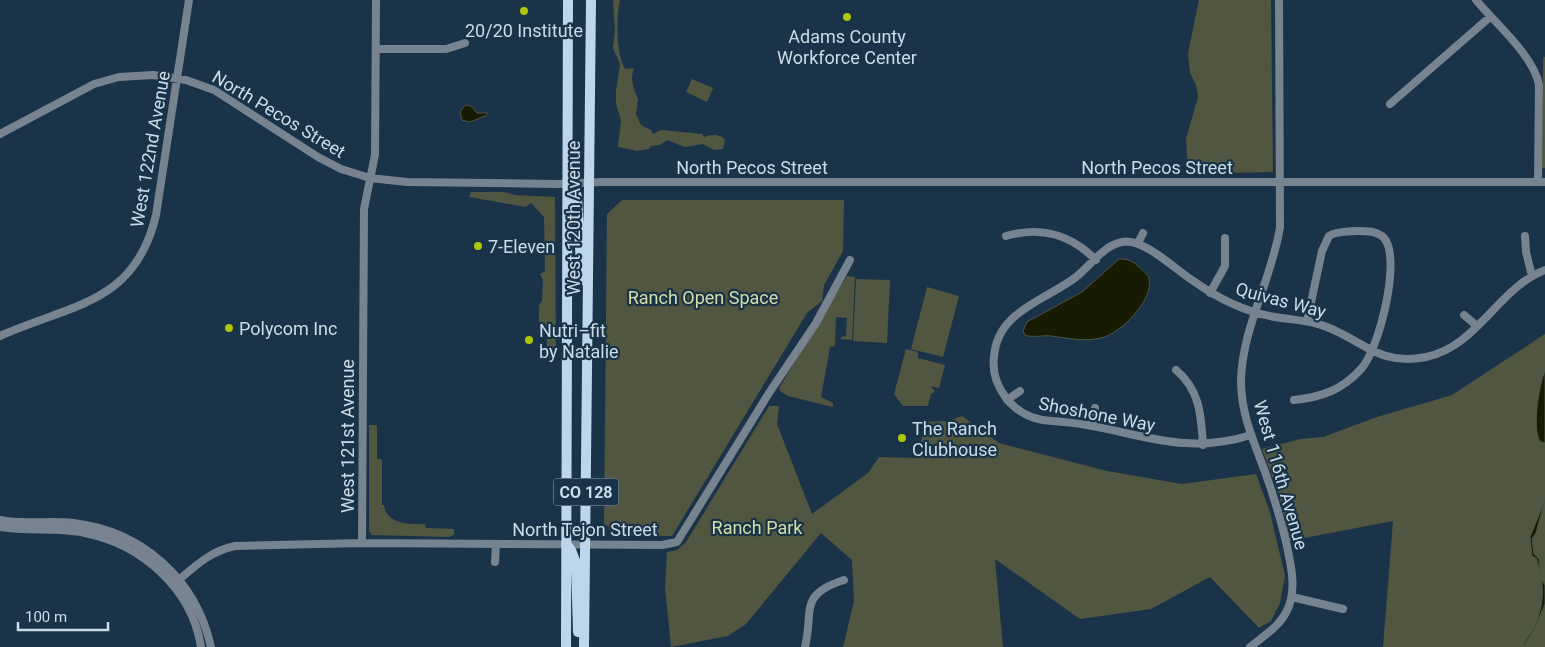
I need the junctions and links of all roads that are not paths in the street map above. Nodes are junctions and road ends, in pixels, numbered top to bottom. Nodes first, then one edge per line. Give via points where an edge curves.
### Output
1 (189, 0) edge
2 (376, 0) edge
3 (568, 0) edge
4 (591, 0) edge
5 (1280, 0) edge
6 (1476, 0) edge
7 (1490, 17) junction
8 (465, 43) dead end
9 (376, 49) junction
10 (178, 78) junction
11 (1390, 104) dead end
12 (0, 134) edge
13 (370, 178) junction
14 (590, 182) junction
15 (1541, 182) edge
16 (1281, 183) junction
17 (568, 184) junction
18 (1143, 233) dead end
19 (1006, 236) dead end
20 (1525, 236) dead end
21 (1224, 238) dead end
22 (1138, 243) junction
23 (850, 260) dead end
24 (1096, 260) junction
25 (1545, 270) edge
26 (1532, 276) junction
27 (1210, 293) junction
28 (589, 298) junction
29 (1256, 312) junction
30 (1464, 316) dead end
31 (1307, 321) junction
32 (1477, 326) junction
33 (0, 336) edge
34 (1371, 352) junction
35 (1176, 370) dead end
36 (1020, 391) dead end
37 (1007, 400) junction
38 (1294, 400) dead end
39 (1095, 408) dead end
40 (1092, 425) junction
41 (1251, 435) junction
42 (1203, 444) junction
43 (0, 520) edge
44 (0, 527) edge
45 (362, 543) junction
46 (496, 544) junction
47 (566, 544) junction
48 (585, 544) junction
49 (495, 562) dead end
50 (180, 579) junction
51 (844, 580) dead end
52 (172, 585) junction
53 (1292, 597) junction
54 (1343, 609) dead end
55 (201, 647) edge
56 (211, 647) edge
57 (566, 647) edge
58 (579, 647) edge
59 (584, 647) edge
60 (805, 647) edge
61 (1250, 647) edge

1 - 10 street, West 122nd Avenue
2 - 9 street, West 121st Avenue
3 - 17 main road, West 120th Avenue / CO 128
4 - 14 main road, West 120th Avenue / CO 128
5 - 16 street, West 116th Avenue
6 - 7 street
7 - 11 street
7 - 15 street via 1536,73
8 - 9 street via 446,49
9 - 13 street, West 121st Avenue via 375,144
10 - 12 street, North Pecos Street via 133,75 103,81
10 - 13 street, North Pecos Street via 214,90 334,166
10 - 33 street, West 122nd Avenue via 155,221 145,249 135,264 116,285 87,303
13 - 17 street, North Pecos Street via 407,182
13 - 45 street, West 121st Avenue via 364,209
14 - 16 street, North Pecos Street
14 - 17 street, North Pecos Street
14 - 28 main road, West 120th Avenue / CO 128
15 - 16 street, North Pecos Street
16 - 29 street, West 116th Avenue via 1277,244
17 - 28 main road via 576,190 582,264
17 - 47 main road, West 120th Avenue / CO 128
18 - 22 street
19 - 24 street via 1032,231 1060,235 1082,247
20 - 26 street
21 - 27 street via 1225,266
22 - 24 street via 1117,243
22 - 27 street, Quivas Way
23 - 48 street, North Tejon Street via 816,323 679,540 662,545
24 - 37 street, Shoshone Way via 1064,286 1011,318 998,341 994,368 998,385
25 - 26 street, Quivas Way
26 - 32 street, Quivas Way
27 - 29 street, Quivas Way
28 - 48 main road, West 120th Avenue / CO 128
29 - 31 street, Quivas Way
29 - 41 street, West 116th Avenue via 1242,369 1243,408
30 - 32 street
31 - 34 street, Quivas Way via 1327,327
31 - 34 street via 1324,235 1368,231 1380,234 1387,243 1390,262 1388,296
32 - 34 street, Quivas Way via 1455,344 1425,357 1391,358
34 - 38 street via 1363,367 1338,389 1327,395
35 - 42 street via 1188,381 1197,397
36 - 37 street
37 - 40 street, Shoshone Way via 1032,418
39 - 40 street
40 - 42 street, Shoshone Way via 1172,443
41 - 42 street, Shoshone Way
41 - 53 street, West 116th Avenue via 1285,540 1293,574
43 - 50 street via 70,522 120,534 150,551
44 - 52 street via 84,533 106,539 140,555
45 - 46 street, North Tejon Street
45 - 50 street, North Tejon Street via 228,548 205,558
46 - 47 street, North Tejon Street
46 - 49 street
47 - 48 street, North Tejon Street
47 - 57 main road, West 120th Avenue / CO 128
47 - 58 main road via 576,563
48 - 59 main road, West 120th Avenue / CO 128
50 - 52 street, North Tejon Street
50 - 56 street via 196,603
51 - 60 street via 824,587 815,595 809,610
52 - 55 street via 196,626
53 - 54 street
53 - 61 street, West 116th Avenue via 1281,620

